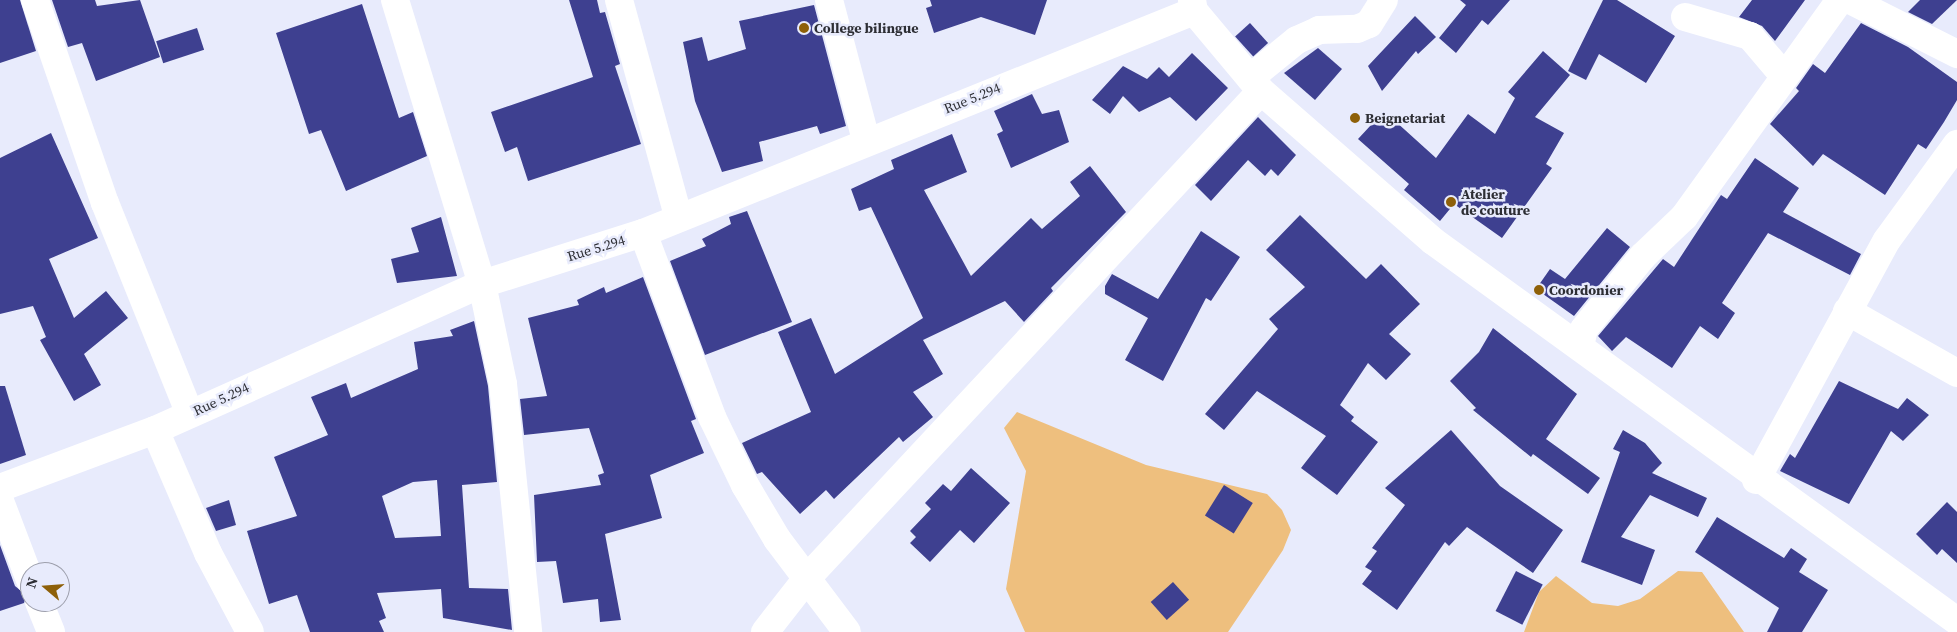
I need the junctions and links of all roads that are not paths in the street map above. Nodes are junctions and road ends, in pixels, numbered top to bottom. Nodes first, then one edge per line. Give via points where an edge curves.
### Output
1 (35, 0) edge
2 (395, 0) edge
3 (619, 0) edge
4 (829, 0) edge
5 (1384, 0) edge
6 (1840, 0) edge
7 (1850, 0) edge
8 (1193, 5) edge
9 (1685, 17) dead end
10 (1957, 54) edge
11 (1784, 76) junction
12 (1255, 84) junction
13 (866, 140) junction
14 (1957, 144) edge
15 (678, 216) junction
16 (643, 233) junction
17 (482, 284) junction
18 (1847, 311) junction
19 (1580, 346) junction
20 (1957, 373) edge
21 (190, 414) junction
22 (155, 430) junction
23 (1756, 480) junction
24 (0, 488) edge
25 (0, 501) edge
26 (23, 562) edge
27 (808, 577) junction
28 (43, 612) edge
29 (1957, 621) edge
30 (51, 632) edge
31 (250, 632) edge
32 (528, 632) edge
33 (765, 632) edge
34 (847, 632) edge

1 - 21 street via 106,203
2 - 17 street
3 - 15 street
4 - 13 street
5 - 12 street via 1369,24 1357,29 1319,30 1297,40
6 - 11 street
7 - 10 street
8 - 12 street
8 - 13 street, Rue 5.294
9 - 11 street via 1750,36
11 - 19 street via 1684,218 1643,256 1584,329
12 - 19 street via 1433,241
12 - 27 street
13 - 15 street, Rue 5.294
14 - 18 street via 1912,202
15 - 16 street, Rue 5.294
16 - 17 street, Rue 5.294
16 - 27 street via 721,434 777,539
17 - 21 street, Rue 5.294
17 - 32 street via 505,402
18 - 20 street
18 - 23 street
19 - 23 street
21 - 22 street, Rue 5.294
22 - 24 street, Rue 5.294
22 - 31 street via 208,552
23 - 29 street
25 - 26 street
27 - 33 street
27 - 34 street
28 - 30 street

